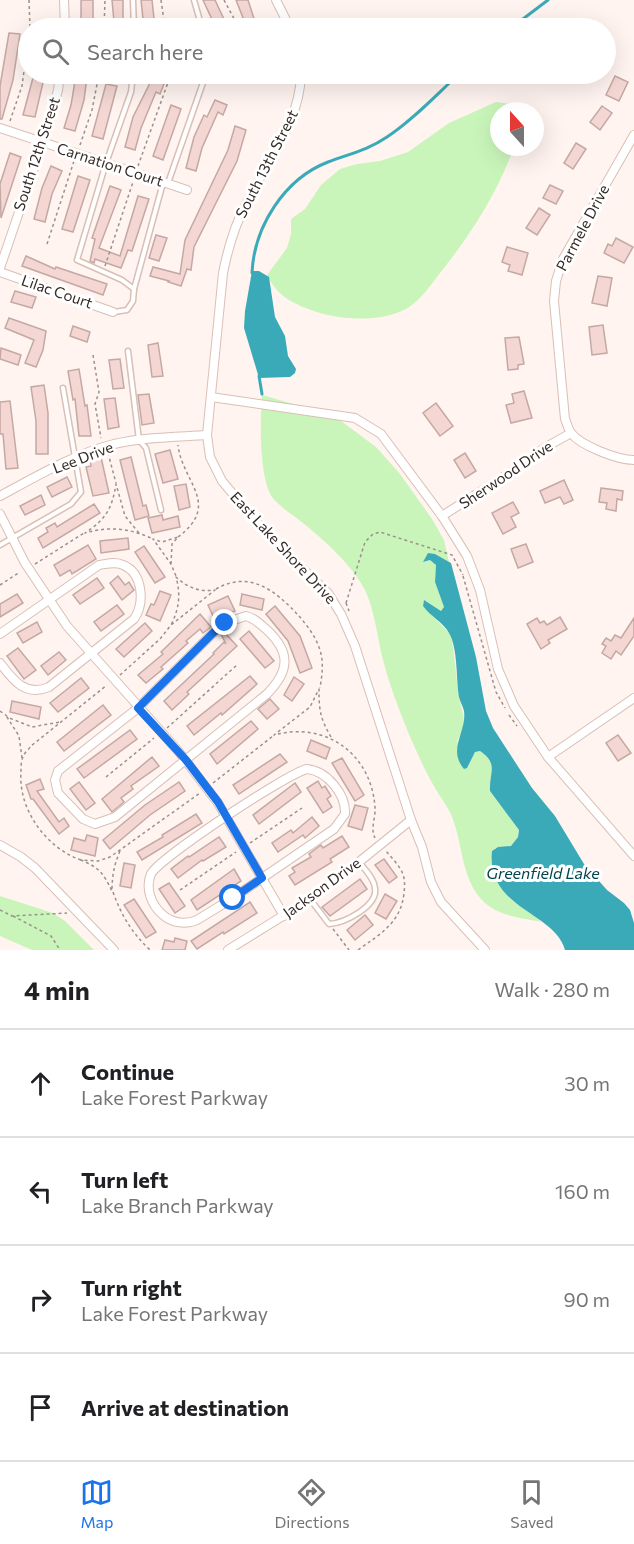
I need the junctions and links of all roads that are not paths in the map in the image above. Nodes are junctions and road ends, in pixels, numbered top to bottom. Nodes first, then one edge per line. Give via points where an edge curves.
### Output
1 (64, 0) edge
2 (133, 0) edge
3 (194, 0) edge
4 (276, 0) edge
5 (65, 18) edge
6 (134, 18) edge
7 (199, 18) edge
8 (285, 18) edge
9 (59, 84) edge
10 (132, 84) edge
11 (202, 84) edge
12 (300, 84) edge
13 (4, 130) edge
14 (634, 135) edge
15 (43, 142) junction
16 (106, 163) junction
17 (165, 183) junction
18 (186, 190) dead end
19 (0, 268) edge
20 (0, 272) edge
21 (134, 289) junction
22 (114, 312) joint
23 (128, 351) dead end
24 (63, 388) dead end
25 (211, 397) junction
26 (571, 433) junction
27 (207, 435) junction
28 (139, 440) junction
29 (74, 459) junction
30 (634, 460) edge
31 (0, 496) edge
32 (162, 510) dead end
33 (0, 514) edge
34 (442, 516) junction
35 (11, 539) junction
36 (0, 545) edge
37 (49, 599) junction
38 (0, 634) edge
39 (91, 655) junction
40 (0, 663) edge
41 (634, 698) edge
42 (138, 708) junction
43 (548, 757) junction
44 (186, 760) junction
45 (227, 817) junction
46 (411, 820) junction
47 (0, 845) edge
48 (634, 856) edge
49 (359, 862) junction
50 (262, 878) junction
51 (310, 899) junction
52 (284, 916) junction
53 (114, 950) edge
54 (228, 950) edge
55 (484, 950) edge

1 - 5 street
2 - 6 lane
3 - 7 lane
4 - 8 street
9 - 15 street, South 12th Street
10 - 16 lane
11 - 17 lane
12 - 25 street, South 13th Street via 290,123 243,208 228,250
13 - 15 street, Carnation Court
14 - 26 street, Parmele Drive via 571,243 556,281 554,324 565,419
15 - 16 street, Carnation Court
15 - 19 street, South 12th Street
16 - 17 street, Carnation Court
16 - 21 lane via 76,260
17 - 18 street, Carnation Court
17 - 21 lane
20 - 22 street, Lilac Court
21 - 22 lane via 134,301 127,310
23 - 28 lane
24 - 29 lane
25 - 27 street, East Lake Shore Drive
25 - 34 street via 340,415 365,423 381,434
26 - 30 street via 618,458
26 - 34 street, Sherwood Drive
27 - 28 street, Lee Drive
27 - 46 street, East Lake Shore Drive via 210,457 222,481 265,532 328,593 342,614
28 - 29 street, Lee Drive
28 - 32 lane via 146,448
29 - 31 street, Lee Drive
29 - 35 lane via 82,488 77,499
33 - 35 street
34 - 43 street via 475,574 491,646 507,692
35 - 36 lane
35 - 37 street
37 - 38 street
37 - 39 street
37 - 39 street via 99,566 119,563 133,573 141,591 140,608 126,627
39 - 40 street via 54,684 37,691 22,687
39 - 42 street
41 - 43 street
42 - 44 street
42 - 44 street via 58,771 55,786 70,808 91,824 107,821
42 - 44 street via 225,623 250,617 278,641 285,664 278,682
43 - 48 street
44 - 45 street
45 - 50 street
45 - 50 street via 155,868 149,883 153,902 165,918 191,923
45 - 50 street via 285,778 307,769 324,774 342,799 345,814 334,829
46 - 49 street, Jackson Drive
46 - 55 street, East Lake Shore Drive via 441,902
47 - 53 street via 35,868
49 - 51 street, Jackson Drive
49 - 51 lane via 376,890 374,899 347,920 329,924
50 - 52 street
51 - 52 street, Jackson Drive
52 - 54 street, Jackson Drive

